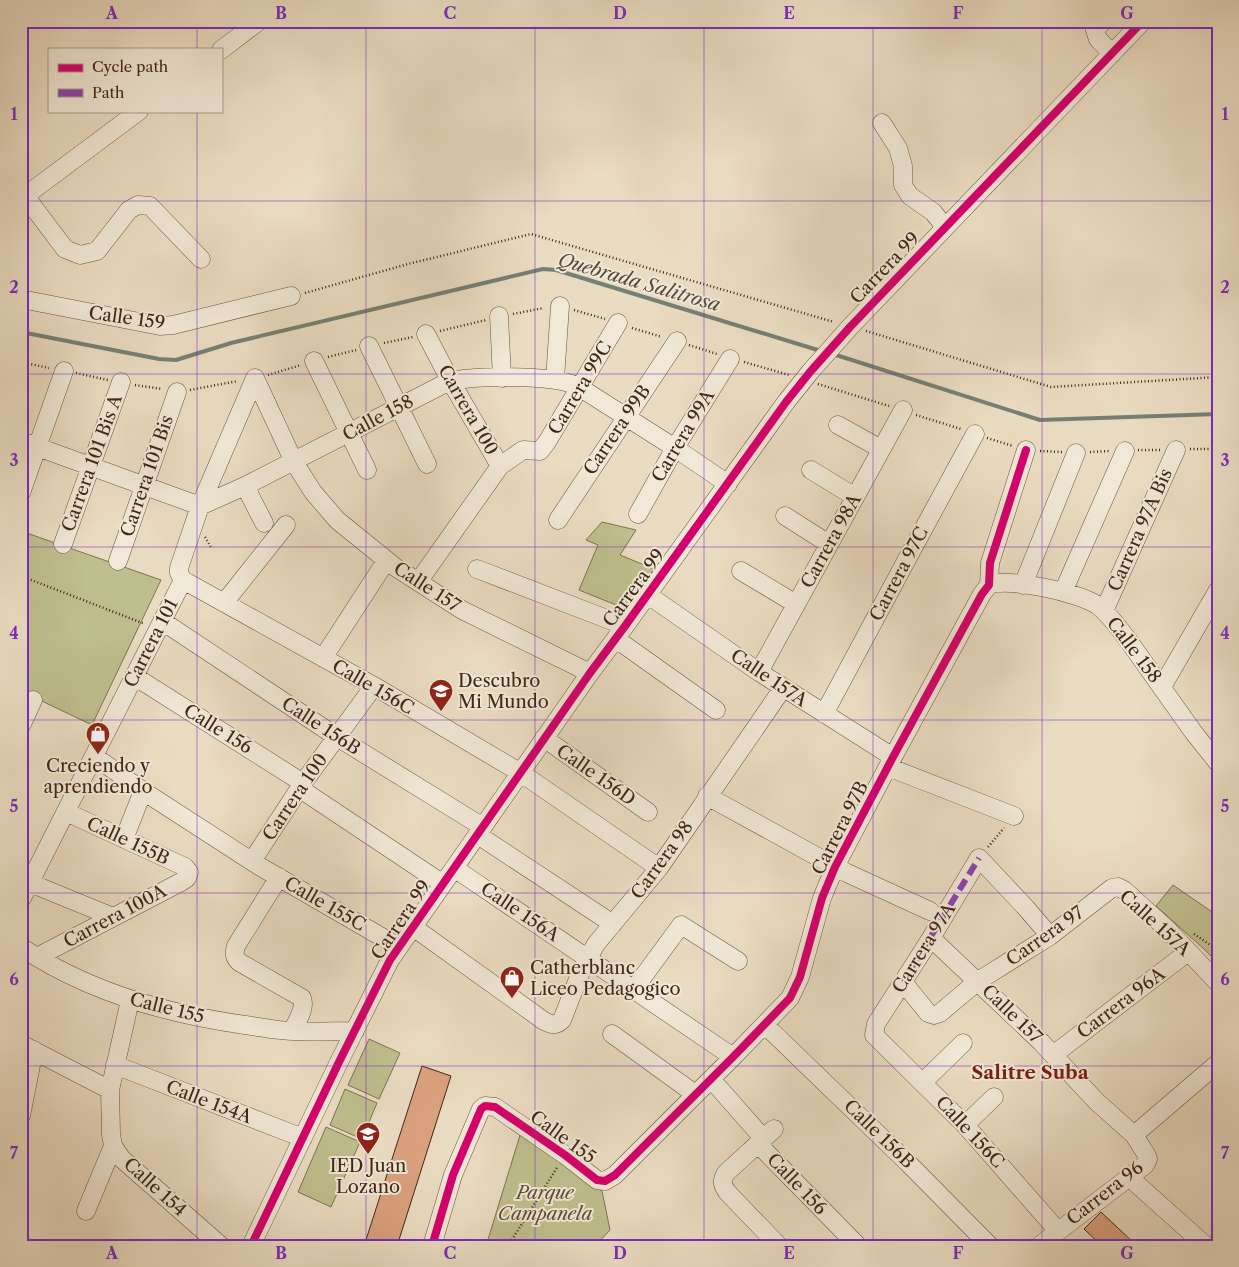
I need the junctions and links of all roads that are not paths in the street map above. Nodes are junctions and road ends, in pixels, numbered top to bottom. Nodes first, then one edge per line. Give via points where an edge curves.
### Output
1 (259, 21) edge
2 (1103, 21) edge
3 (1143, 21) edge
4 (222, 49) edge
5 (1112, 54) junction
6 (138, 112) edge
7 (882, 123) dead end
8 (23, 197) edge
9 (945, 228) junction
10 (201, 259) dead end
11 (291, 296) road end
12 (21, 299) edge
13 (560, 306) road end
14 (499, 316) road end
15 (618, 323) road end
16 (426, 334) road end
17 (677, 341) road end
18 (369, 346) road end
19 (730, 359) road end
20 (314, 361) road end
21 (64, 371) road end
22 (255, 378) joint
23 (502, 378) junction
24 (555, 380) junction
25 (122, 382) road end
26 (451, 382) junction
27 (580, 388) junction
28 (177, 392) road end
29 (399, 408) junction
30 (903, 410) road end
31 (626, 417) junction
32 (838, 425) dead end
33 (350, 434) junction
34 (975, 434) road end
35 (29, 443) edge
36 (675, 448) junction
37 (881, 449) junction
38 (1026, 450) road end
39 (1176, 450) road end
40 (1125, 451) road end
41 (1076, 453) road end
42 (294, 462) junction
43 (427, 464) dead end
44 (90, 466) junction
45 (500, 466) junction
46 (367, 470) dead end
47 (811, 470) dead end
48 (728, 484) junction
49 (144, 486) junction
50 (245, 486) junction
51 (21, 493) edge
52 (855, 497) junction
53 (200, 506) junction
54 (638, 514) dead end
55 (785, 516) dead end
56 (558, 520) dead end
57 (264, 522) dead end
58 (286, 525) dead end
59 (63, 544) dead end
60 (829, 544) junction
61 (118, 561) dead end
62 (386, 561) junction
63 (477, 569) dead end
64 (741, 571) dead end
65 (183, 580) junction
66 (418, 582) junction
67 (989, 584) junction
68 (1022, 585) junction
69 (1218, 590) edge
70 (1063, 592) junction
71 (648, 595) junction
72 (224, 603) junction
73 (796, 604) junction
74 (1104, 612) junction
75 (160, 625) junction
76 (621, 633) junction
77 (323, 658) junction
78 (759, 672) junction
79 (590, 673) junction
80 (134, 676) junction
81 (374, 686) junction
82 (1162, 687) junction
83 (783, 688) junction
84 (33, 700) dead end
85 (716, 710) dead end
86 (824, 714) junction
87 (21, 726) edge
88 (337, 737) junction
89 (544, 738) junction
90 (94, 756) junction
91 (891, 762) junction
92 (1218, 763) edge
93 (521, 773) junction
94 (301, 786) junction
95 (143, 791) junction
96 (708, 796) junction
97 (66, 812) junction
98 (648, 812) dead end
99 (1014, 816) road end
100 (480, 831) junction
101 (124, 838) junction
102 (252, 861) junction
103 (835, 867) junction
104 (454, 868) junction
105 (659, 868) junction
106 (189, 872) joint
107 (279, 877) junction
108 (30, 883) junction
109 (443, 884) junction
110 (1112, 888) joint
111 (21, 900) edge
112 (930, 911) dead end
113 (113, 917) junction
114 (613, 924) junction
115 (413, 927) junction
116 (1050, 936) junction
117 (931, 938) junction
118 (21, 946) edge
119 (399, 947) junction
120 (1188, 952) junction
121 (37, 957) junction
122 (588, 958) junction
123 (738, 961) dead end
124 (978, 981) junction
125 (903, 982) junction
126 (1218, 983) edge
127 (634, 989) junction
128 (130, 1000) junction
129 (765, 1025) junction
130 (292, 1031) junction
131 (355, 1031) junction
132 (612, 1034) dead end
133 (877, 1039) joint
134 (962, 1043) dead end
135 (27, 1047) edge
136 (1053, 1055) junction
137 (733, 1057) junction
138 (1218, 1063) edge
139 (115, 1065) junction
140 (711, 1079) junction
141 (923, 1082) junction
142 (110, 1090) junction
143 (695, 1094) junction
144 (994, 1097) dead end
145 (21, 1116) edge
146 (965, 1125) junction
147 (1134, 1135) junction
148 (765, 1137) junction
149 (303, 1138) junction
150 (113, 1146) junction
151 (1148, 1159) joint
152 (615, 1175) joint
153 (1130, 1178) junction
154 (86, 1211) dead end
155 (1058, 1231) junction
156 (221, 1246) edge
157 (251, 1246) edge
158 (432, 1246) edge
159 (780, 1246) edge
160 (858, 1246) edge
161 (990, 1246) edge
162 (1039, 1246) edge
163 (1206, 1246) edge

1 - 4 street
2 - 5 street via 1096,30 1098,39
3 - 5 street, Carrera 99
5 - 9 street, Carrera 99
6 - 8 street
7 - 9 street via 898,148 903,166 903,185 910,196 932,212
8 - 10 street via 65,249 80,255 97,251 129,210 138,205 150,206
9 - 48 street, Carrera 99 via 807,376
11 - 12 street, Calle 159 via 173,326
13 - 24 street
14 - 23 street
15 - 27 street, Carrera 99C
16 - 26 street, Carrera 100
17 - 31 street, Carrera 99B
18 - 29 street
19 - 36 street, Carrera 99A
20 - 33 street
21 - 35 street
22 - 42 street, Calle 157
22 - 53 street, Carrera 101
23 - 24 street, Calle 158
23 - 26 street, Calle 158
24 - 27 street, Calle 158 via 571,382
25 - 44 street, Carrera 101 Bis A
26 - 29 street, Calle 158
26 - 45 street, Carrera 100
27 - 31 street, Calle 158
27 - 45 street, Carrera 99C via 540,450 523,450
28 - 49 street, Carrera 101 Bis
29 - 33 street, Calle 158
29 - 43 street
30 - 37 street, Carrera 98A
31 - 36 street, Calle 158
31 - 56 street, Carrera 99B
32 - 37 street
33 - 42 street, Calle 158
33 - 46 street
34 - 86 street, Carrera 97C
35 - 44 street
35 - 51 street
36 - 48 street, Calle 158
36 - 54 street, Carrera 99A
37 - 52 street, Carrera 98A
38 - 67 street, Carrera 97B via 990,563
39 - 74 street, Carrera 97A Bis
40 - 70 street
41 - 68 street
42 - 50 street, Calle 158
42 - 62 street, Calle 157 via 313,492 337,520
44 - 49 street
44 - 59 street, Carrera 101 Bis A
45 - 66 street, Carrera 100
47 - 52 street
48 - 71 street, Carrera 99
49 - 53 street
49 - 61 street, Carrera 101 Bis
50 - 53 street, Calle 158
50 - 57 street
52 - 60 street, Carrera 98A
53 - 65 street, Carrera 101 via 179,568
55 - 60 street
58 - 72 street
60 - 73 street, Carrera 98A
62 - 66 street, Calle 157
62 - 77 street
63 - 76 street
64 - 73 street
65 - 72 street, Calle 156C
65 - 75 street, Carrera 101
66 - 79 street, Calle 157 via 462,610
67 - 68 street, Calle 158 via 1006,582
67 - 91 street, Carrera 97B
68 - 70 street, Calle 158
69 - 82 street
70 - 74 street, Calle 158 via 1089,601
71 - 76 street, Carrera 99
71 - 78 street, Calle 157A
72 - 77 street, Calle 156C
73 - 78 street, Carrera 98A
74 - 82 street, Calle 158
75 - 80 street, Carrera 101
75 - 88 street, Calle 156B
76 - 79 street, Carrera 99
76 - 85 street
77 - 81 street, Calle 156C
78 - 83 street, Calle 157A
79 - 89 street, Carrera 99
80 - 90 street, Carrera 101
80 - 94 street, Calle 156
81 - 88 street, Carrera 100
81 - 93 street, Calle 156C
82 - 92 street, Calle 158
83 - 86 street, Calle 157A
83 - 96 street, Carrera 98
84 - 87 street
86 - 91 street, Calle 157A
88 - 94 street, Carrera 100
88 - 100 street, Calle 156B
89 - 93 street, Carrera 99
89 - 98 street, Calle 156D
90 - 95 street, Calle 155C
90 - 97 street, Carrera 101
91 - 99 street, Calle 157A
91 - 103 street, Carrera 97B
93 - 100 street, Carrera 99
93 - 105 street, Calle 156C
94 - 102 street, Carrera 100
94 - 109 street, Calle 156
95 - 101 street
95 - 102 street, Calle 155C
96 - 103 street
96 - 105 street, Carrera 98
97 - 101 street, Calle 155B
97 - 108 street, Carrera 101
100 - 104 street, Carrera 99
100 - 114 street, Calle 156B
101 - 106 street, Calle 155B via 185,867
102 - 107 street, Calle 155C
103 - 112 street
103 - 129 street, Carrera 97B via 822,898 800,976 790,998
104 - 109 street, Carrera 99
104 - 122 street, Calle 156A
105 - 114 street, Carrera 98
106 - 113 street, Carrera 100A via 181,882
107 - 119 street, Calle 155C
107 - 130 street via 234,953 240,962 302,998 304,1004
108 - 111 street, Carrera 101
108 - 113 street
109 - 115 street, Carrera 99
110 - 116 street, Carrera 97
110 - 120 street, Calle 157A via 1124,890
113 - 121 street, Carrera 100A
114 - 122 street, Carrera 98
115 - 119 street, Carrera 99
115 - 122 street, Carrera 98 via 551,1025 562,1020
116 - 117 street, Carrera 97A via 980,858
116 - 124 street, Carrera 97
117 - 124 street, Calle 157
117 - 125 street, Carrera 97A
118 - 121 street, Calle 155
119 - 131 street, Carrera 99
120 - 126 street, Calle 157A
120 - 136 street, Carrera 96A
121 - 128 street, Calle 155 via 91,985
122 - 127 street, Calle 156A
123 - 127 street via 681,925
124 - 125 street, Carrera 97 via 934,1015 928,1013
124 - 136 street, Calle 157
125 - 133 street, Carrera 97A via 876,1024 874,1035
127 - 137 street, Calle 156A
128 - 130 street, Calle 155 via 218,1021
128 - 139 street
129 - 137 street, Carrera 97B
129 - 161 street, Calle 156B
130 - 131 street, Calle 155
131 - 149 street, Carrera 99
132 - 143 street
133 - 141 street, Calle 156C
134 - 141 street
135 - 142 street
135 - 145 street
136 - 147 street, Calle 157 via 1097,1102
137 - 140 street, Carrera 97B
138 - 147 street, Carrera 96
139 - 142 street
139 - 149 street, Calle 154A
140 - 143 street, Carrera 97B
140 - 148 street, Calle 156
141 - 146 street, Calle 156C
142 - 150 street
143 - 152 street, Carrera 97B
144 - 146 street
146 - 155 street, Calle 156C
147 - 151 street, Calle 157
148 - 159 street via 722,1179 728,1193
148 - 160 street, Calle 156
149 - 157 street, Carrera 99
150 - 154 street
150 - 156 street, Calle 154 via 122,1158
151 - 153 street, Carrera 96 via 1145,1166
152 - 158 street, Calle 155 via 597,1180 495,1107 485,1106 453,1175
153 - 155 street, Carrera 96
153 - 163 street
155 - 162 street, Carrera 96

